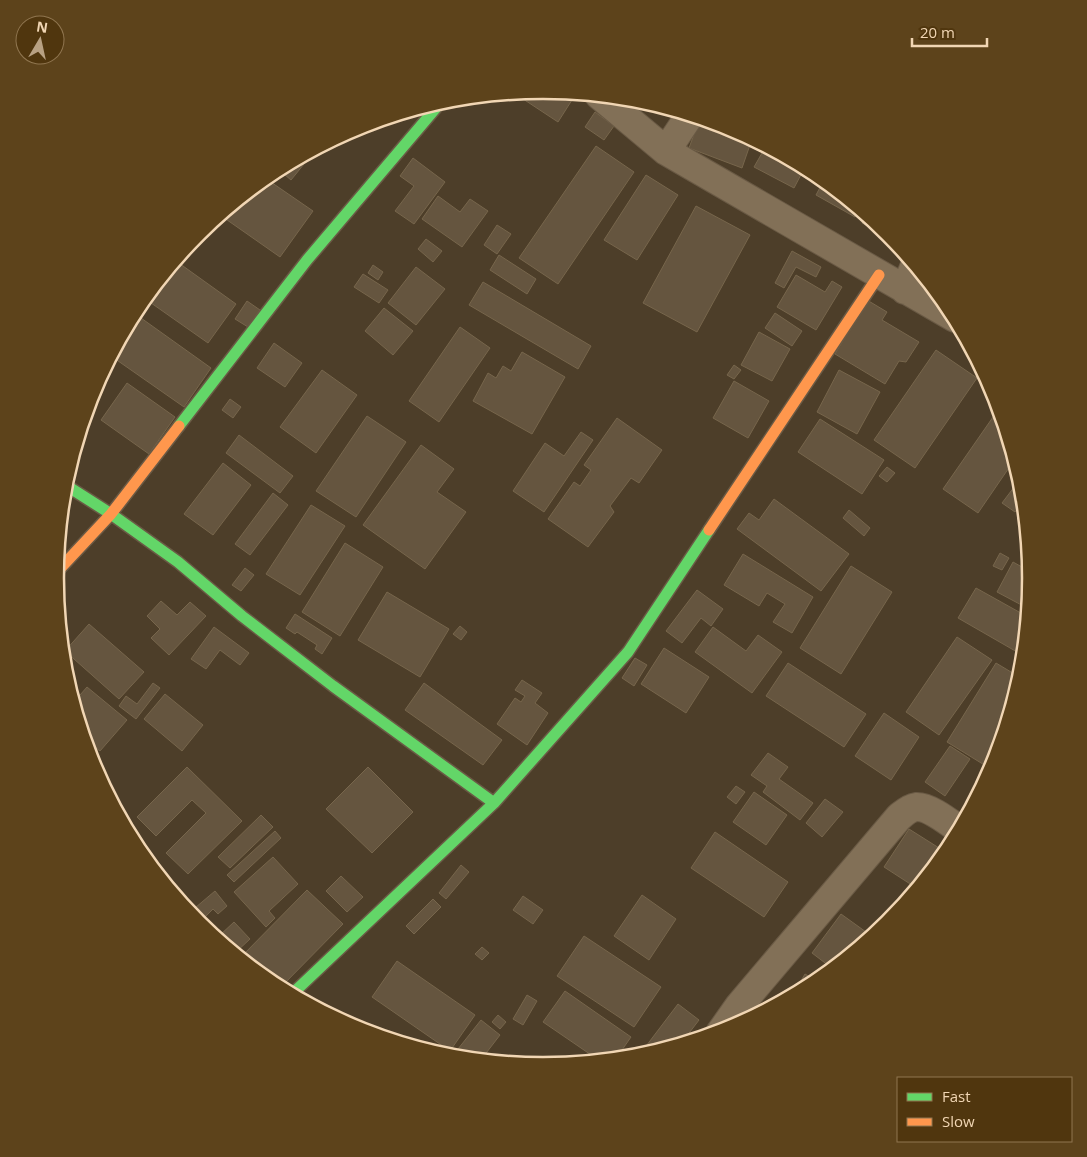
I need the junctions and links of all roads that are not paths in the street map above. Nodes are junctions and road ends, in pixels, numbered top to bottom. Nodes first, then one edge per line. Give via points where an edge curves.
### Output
1 (608, 103) edge
2 (433, 112) edge
3 (686, 120) edge
4 (666, 151) junction
5 (912, 272) edge
6 (879, 275) junction
7 (905, 290) junction
8 (941, 310) edge
9 (72, 489) edge
10 (112, 514) junction
11 (64, 564) edge
12 (494, 803) junction
13 (954, 826) edge
14 (297, 990) edge
15 (728, 1022) edge

1 - 4 street
2 - 10 street via 307,260
3 - 4 street
4 - 6 street
5 - 7 street
6 - 7 street
6 - 12 street via 628,652
7 - 8 street
9 - 10 street
10 - 11 street
10 - 12 street via 178,562 333,686
12 - 14 street
13 - 15 street via 924,809 907,810

